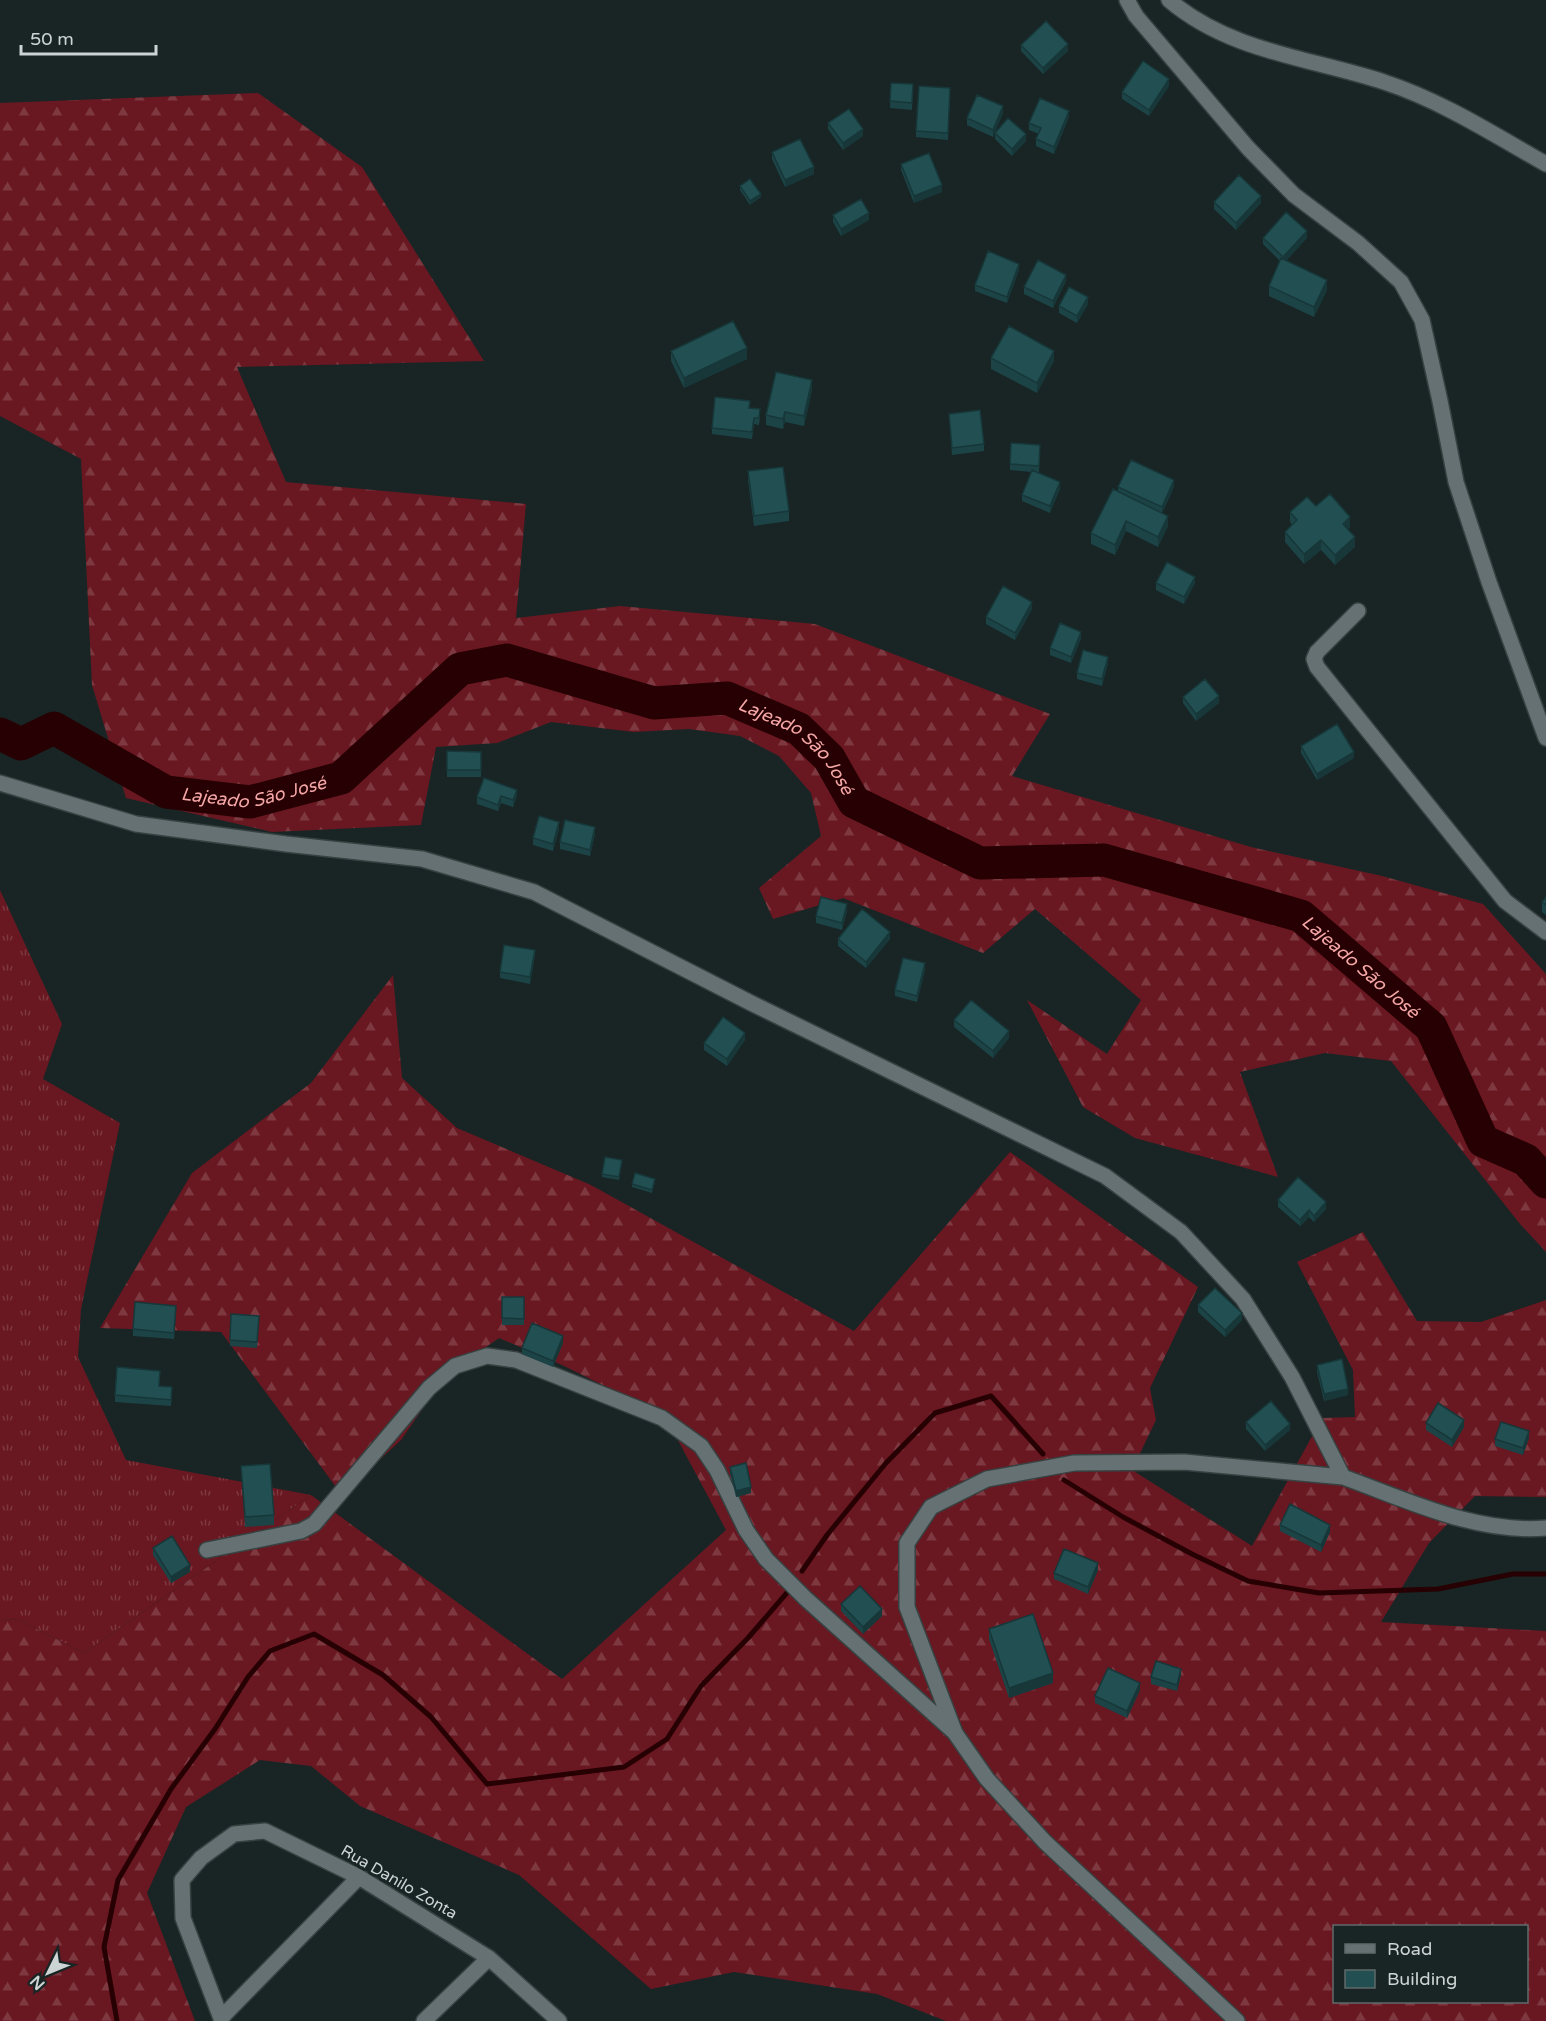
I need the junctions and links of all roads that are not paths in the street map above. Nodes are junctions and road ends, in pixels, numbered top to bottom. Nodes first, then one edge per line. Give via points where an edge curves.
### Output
1 (1127, 0) edge
2 (1169, 0) edge
3 (1546, 164) edge
4 (1358, 611) dead end
5 (1546, 738) edge
6 (0, 783) edge
7 (1546, 932) edge
8 (1343, 1477) junction
9 (1546, 1528) edge
10 (207, 1550) dead end
11 (955, 1732) junction
12 (359, 1876) junction
13 (489, 1958) junction
14 (222, 2020) edge
15 (424, 2021) edge
16 (559, 2021) edge
17 (1238, 2021) edge

1 - 5 street via 1136,16 1248,148 1294,195 1358,243 1401,282 1422,320 1456,482
2 - 3 street via 1208,28 1264,49 1383,81 1435,101
4 - 7 street via 1317,652 1317,667 1505,901
6 - 8 street via 136,824 422,859 534,892 1105,1176 1181,1232 1243,1299 1292,1377
8 - 9 street via 1476,1523
8 - 11 street via 1184,1462 1074,1463 987,1479 931,1507 907,1543 907,1607
10 - 11 street via 301,1531 314,1524 429,1388 455,1366 487,1356 516,1360 662,1418 701,1446 766,1559
11 - 17 street via 987,1779 1045,1842
12 - 13 street, Rua Danilo Zonta
12 - 14 street
12 - 14 street, Rua Danilo Zonta via 265,1831 234,1834 201,1858 182,1880 183,1918
13 - 15 street
13 - 16 street, Rua Danilo Zonta

